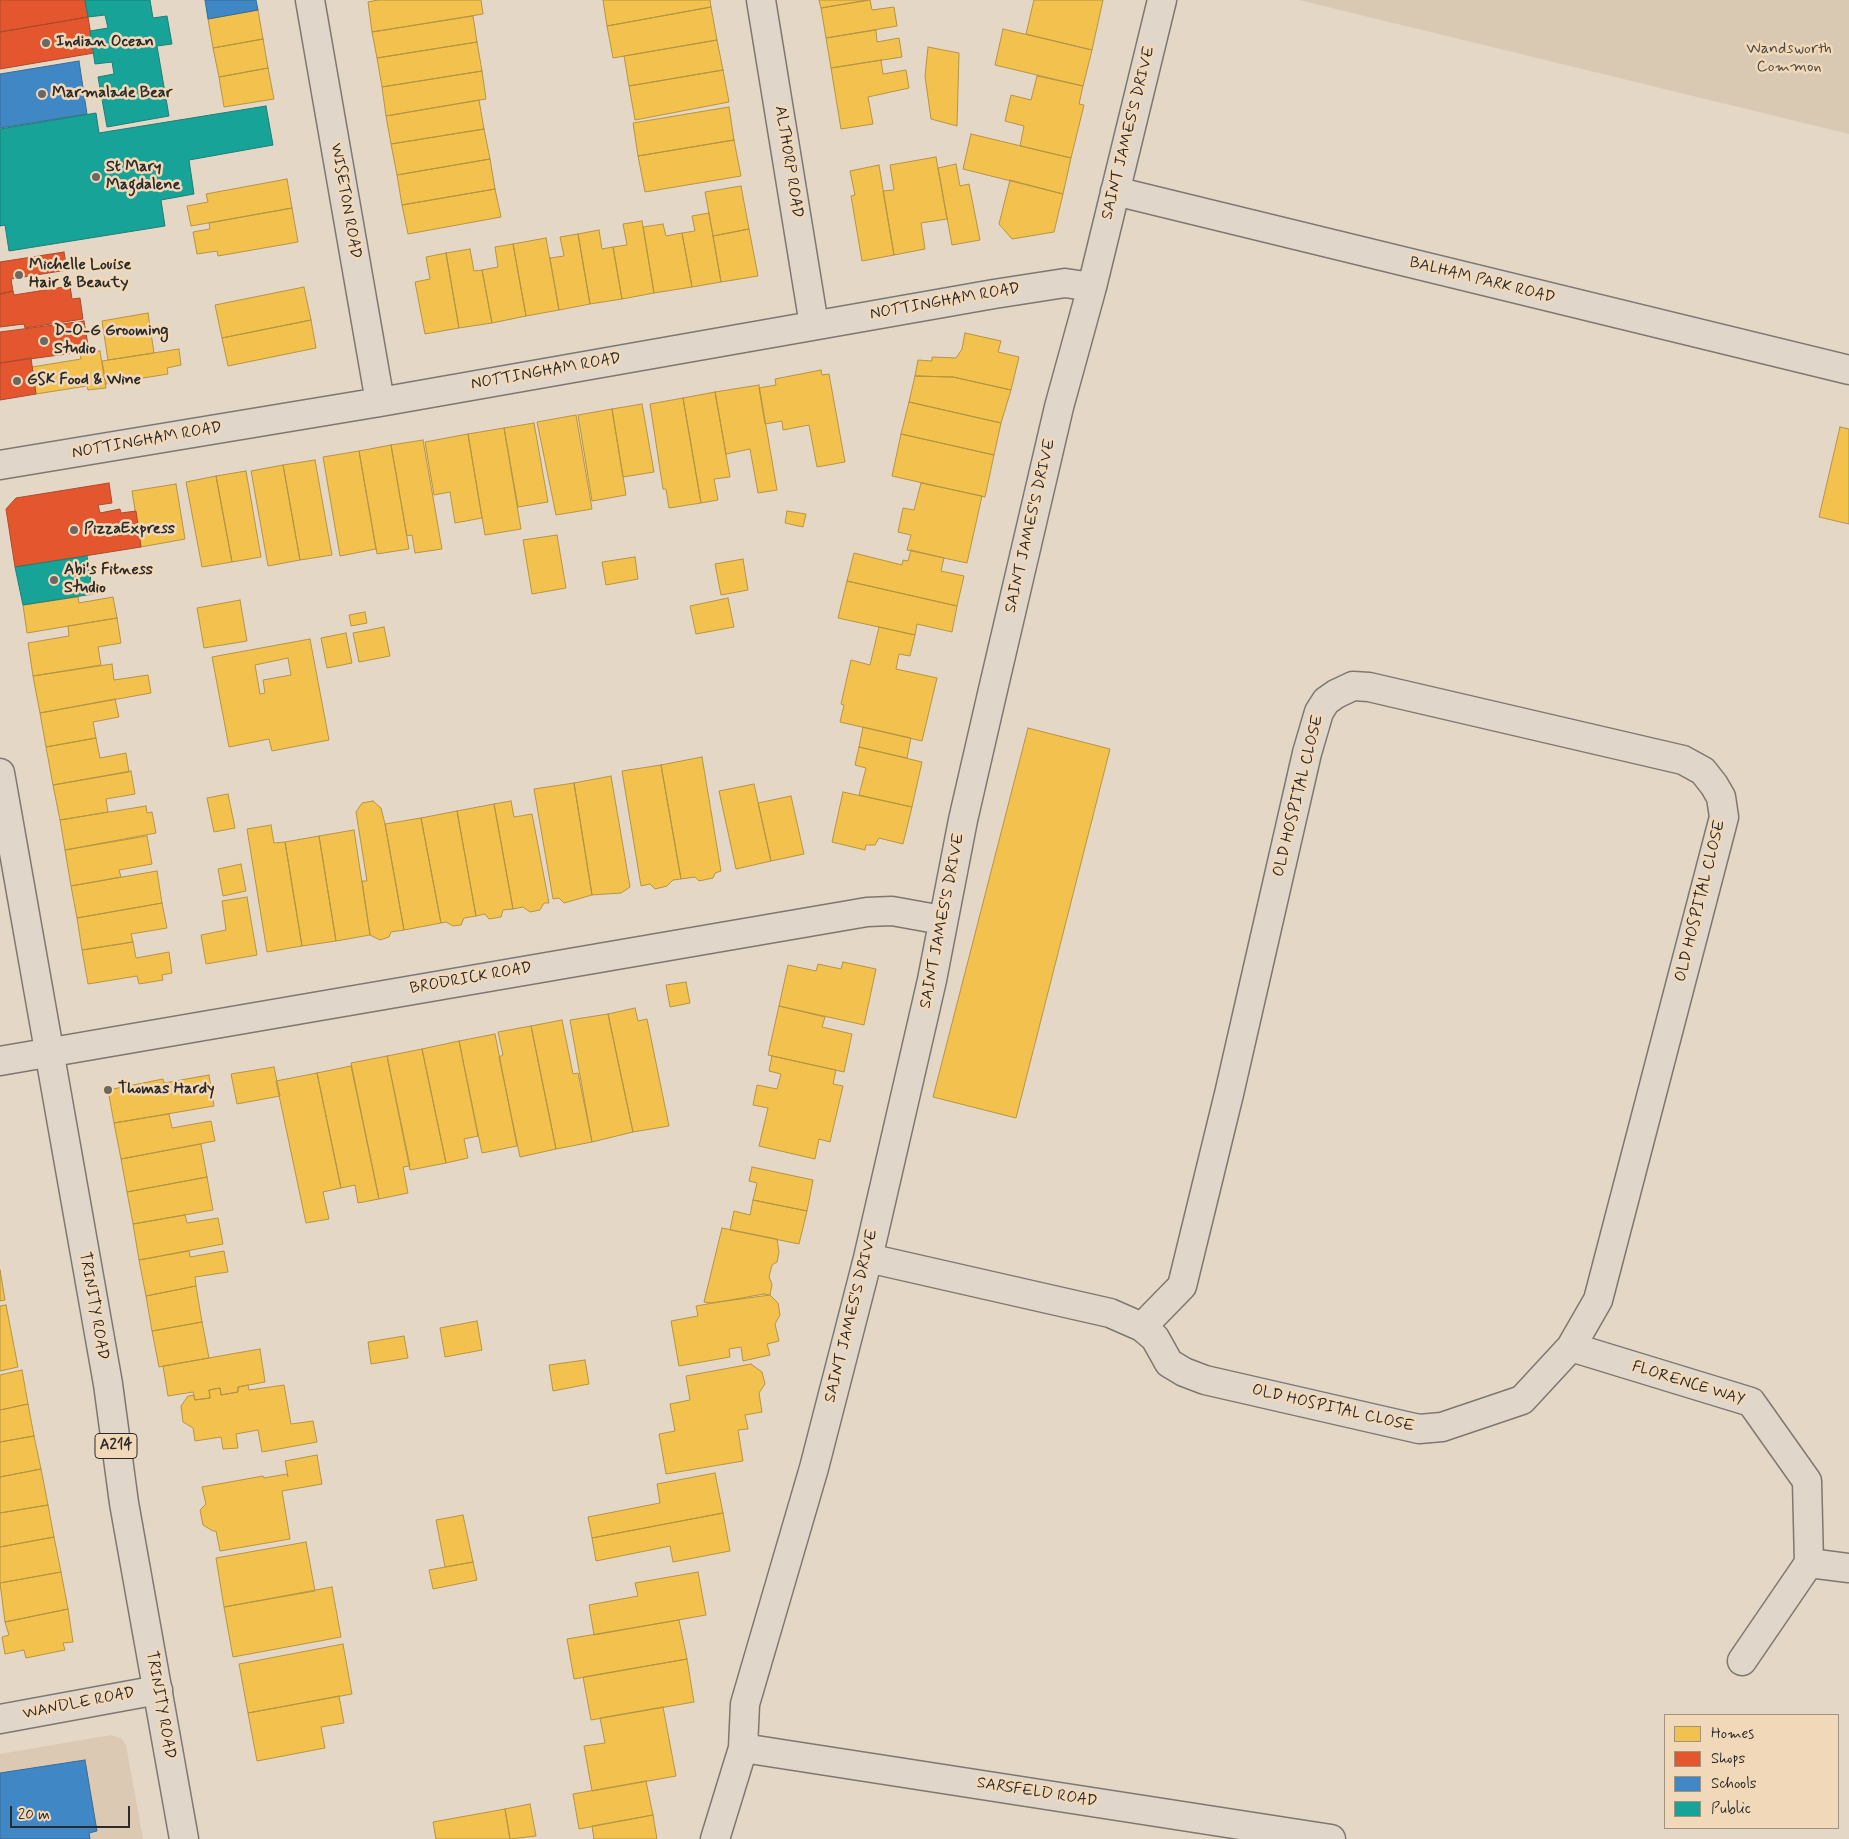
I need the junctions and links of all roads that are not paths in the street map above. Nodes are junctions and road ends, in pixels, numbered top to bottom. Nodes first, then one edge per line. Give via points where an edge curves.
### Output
1 (310, 0) edge
2 (761, 0) edge
3 (1162, 0) edge
4 (1115, 191) junction
5 (1092, 287) junction
6 (814, 325) junction
7 (1849, 370) edge
8 (380, 402) junction
9 (0, 465) edge
10 (0, 773) edge
11 (942, 920) junction
12 (49, 1053) junction
13 (0, 1061) edge
14 (868, 1258) junction
15 (1142, 1327) junction
16 (1571, 1347) junction
17 (1809, 1563) junction
18 (1849, 1568) edge
19 (1742, 1661) dead end
20 (158, 1690) junction
21 (0, 1720) edge
22 (743, 1748) junction
23 (184, 1839) edge
24 (715, 1839) edge
25 (1331, 1839) edge

1 - 8 main road, WISETON ROAD
2 - 6 main road, ALTHORP ROAD
3 - 4 main road, SAINT JAMES'S DRIVE
4 - 5 main road, SAINT JAMES'S DRIVE
4 - 7 main road, BALHAM PARK ROAD
5 - 6 main road, NOTTINGHAM ROAD via 1065,283
5 - 11 main road, SAINT JAMES'S DRIVE via 1059,406
6 - 8 main road, NOTTINGHAM ROAD
8 - 9 main road, NOTTINGHAM ROAD
10 - 12 main road, TRINITY ROAD / A214
11 - 12 main road, BRODRICK ROAD via 892,911 867,912
11 - 14 main road, SAINT JAMES'S DRIVE via 932,980
12 - 13 main road, BRODRICK ROAD
12 - 20 main road, TRINITY ROAD / A214
14 - 15 main road, OLD HOSPITAL CLOSE via 1110,1313
14 - 22 main road, SAINT JAMES'S DRIVE via 814,1468 745,1704
15 - 16 main road, OLD HOSPITAL CLOSE via 1155,1338 1169,1363 1205,1380 1419,1428 1442,1427 1522,1400
15 - 16 main road, OLD HOSPITAL CLOSE via 1182,1286 1319,712 1336,694 1361,686 1683,760 1703,771 1721,797 1724,817 1598,1300
16 - 17 main road, FLORENCE WAY via 1750,1402 1807,1481
17 - 18 main road
17 - 19 main road
20 - 21 main road, WANDLE ROAD
20 - 23 main road, TRINITY ROAD / A214
22 - 24 main road, SAINT JAMES'S DRIVE
22 - 25 main road, SARSFELD ROAD

